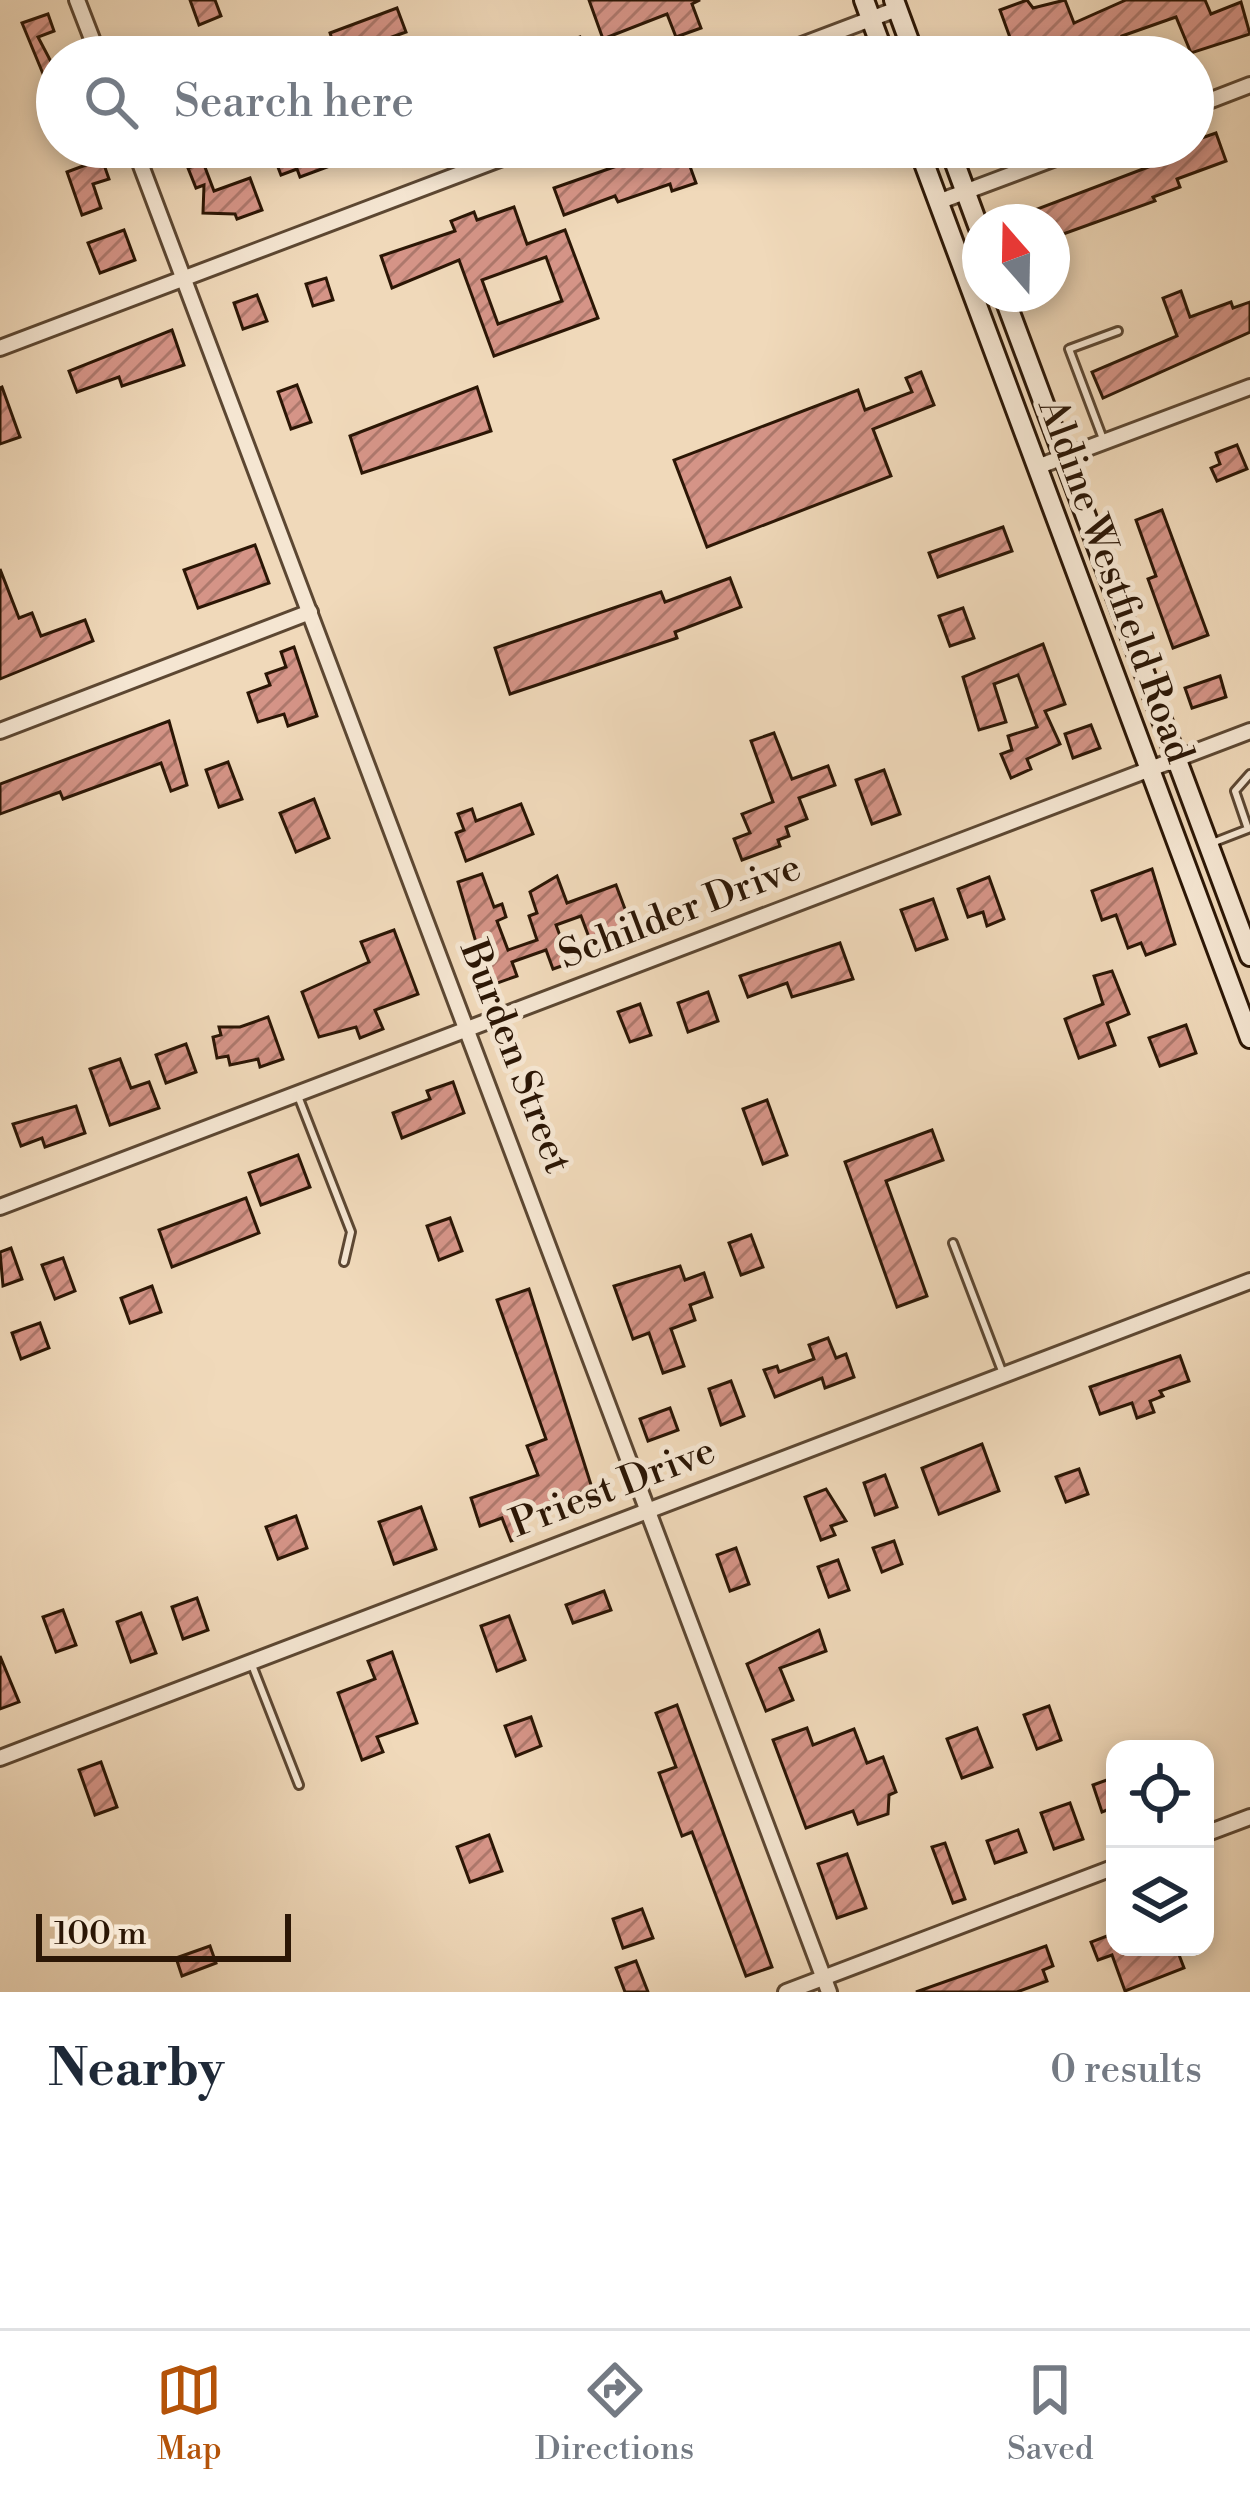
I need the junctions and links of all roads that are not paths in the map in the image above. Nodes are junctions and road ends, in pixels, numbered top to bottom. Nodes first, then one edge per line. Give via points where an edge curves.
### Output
1 (77, 0) edge
2 (896, 4) edge
3 (867, 9) edge
4 (91, 36) edge
5 (812, 36) edge
6 (907, 36) edge
7 (1250, 85) edge
8 (1214, 98) edge
9 (142, 168) edge
10 (475, 168) edge
11 (926, 168) edge
12 (956, 168) edge
13 (1029, 168) edge
14 (965, 192) junction
15 (938, 202) junction
16 (970, 204) edge
17 (184, 278) junction
18 (995, 312) edge
19 (1009, 312) edge
20 (983, 322) junction
21 (1118, 331) dead end
22 (0, 347) edge
23 (1250, 387) edge
24 (1104, 442) junction
25 (1064, 457) junction
26 (1037, 467) junction
27 (310, 612) junction
28 (0, 731) edge
29 (1250, 731) edge
30 (1176, 758) junction
31 (1149, 769) junction
32 (1250, 775) edge
33 (1249, 831) edge
34 (1208, 844) junction
35 (1250, 956) edge
36 (1244, 1004) edge
37 (469, 1027) junction
38 (1250, 1038) edge
39 (297, 1093) junction
40 (0, 1207) edge
41 (953, 1243) dead end
42 (344, 1262) dead end
43 (1250, 1281) edge
44 (1004, 1375) junction
45 (649, 1510) junction
46 (250, 1662) junction
47 (0, 1757) edge
48 (299, 1785) dead end
49 (1250, 1817) edge
50 (1214, 1831) edge
51 (1106, 1871) edge
52 (826, 1985) edge
53 (786, 1992) edge

1 - 4 street
2 - 3 street
2 - 6 main road
3 - 5 street
7 - 8 street
9 - 17 street, Burden Street
10 - 17 street
11 - 15 main road, Aldine Westfield Road
12 - 14 main road
13 - 14 street
14 - 15 street
14 - 16 main road
15 - 20 main road, Aldine Westfield Road
17 - 22 street
17 - 27 street, Burden Street
18 - 20 main road
19 - 25 main road, Aldine Westfield Road
20 - 26 main road, Aldine Westfield Road
21 - 24 lane via 1069,349
23 - 24 street
24 - 25 street
25 - 26 street
25 - 30 main road, Aldine Westfield Road
26 - 31 main road, Aldine Westfield Road
27 - 28 street
27 - 37 street, Burden Street
29 - 30 street, Schilder Drive
30 - 31 street, Schilder Drive
30 - 34 main road, Aldine Westfield Road
31 - 36 main road, Aldine Westfield Road
31 - 37 street, Schilder Drive
32 - 33 lane via 1234,791
33 - 34 lane
34 - 35 main road, Aldine Westfield Road
36 - 38 main road, Aldine Westfield Road
37 - 39 street, Schilder Drive
37 - 45 street, Burden Street
39 - 40 street, Schilder Drive
39 - 42 lane via 351,1232
41 - 44 lane
43 - 44 street, Priest Drive
44 - 45 street, Priest Drive
45 - 46 street, Priest Drive
45 - 52 street, Burden Street
46 - 47 street, Priest Drive
46 - 48 lane
49 - 50 street
51 - 52 street
52 - 53 street

